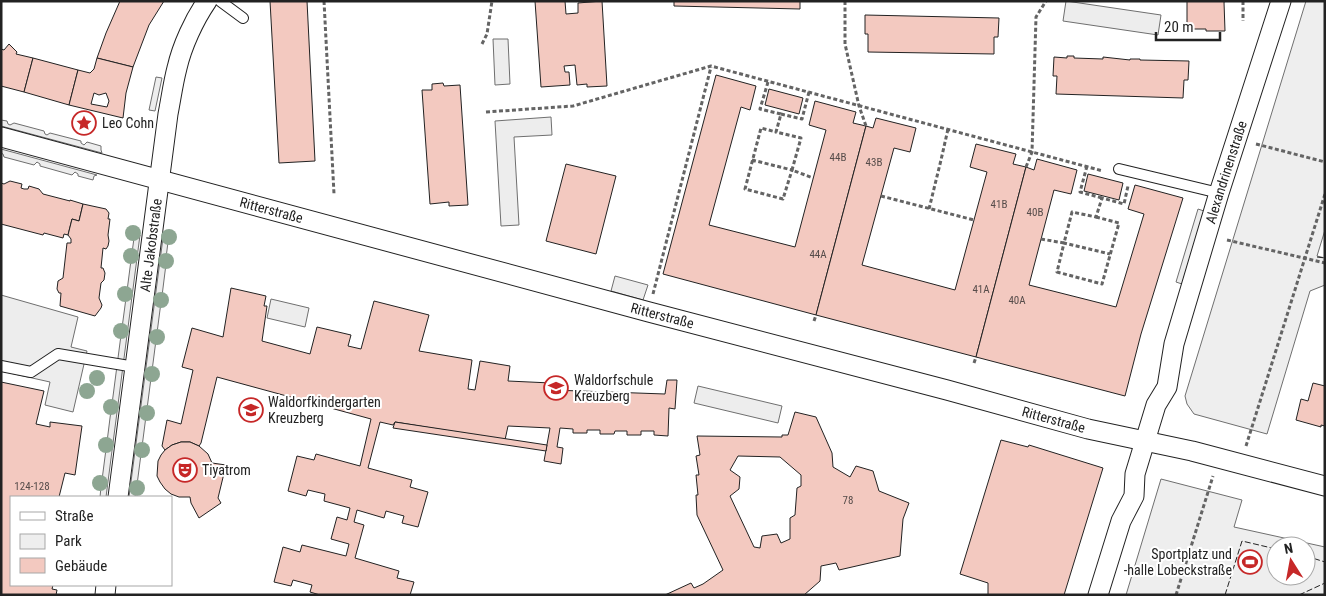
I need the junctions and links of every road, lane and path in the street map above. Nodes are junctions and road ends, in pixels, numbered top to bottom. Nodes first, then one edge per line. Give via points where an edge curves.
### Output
1 (207, 1) edge
2 (220, 1) edge
3 (324, 1) edge
4 (492, 1) edge
5 (845, 1) edge
6 (1046, 1) edge
7 (1242, 1) edge
8 (1280, 1) edge
9 (243, 18) dead end
10 (1243, 21) dead end
11 (482, 44) dead end
12 (711, 66) junction
13 (768, 82) junction
14 (809, 92) junction
15 (859, 106) junction
16 (486, 112) dead end
17 (781, 114) junction
18 (866, 126) dead end
19 (948, 129) junction
20 (776, 132) junction
21 (1, 138) edge
22 (1256, 144) dead end
23 (1032, 152) junction
24 (752, 160) junction
25 (1325, 162) edge
26 (1087, 166) junction
27 (1026, 167) dead end
28 (1119, 169) dead end
29 (792, 170) junction
30 (1104, 171) dead end
31 (813, 178) dead end
32 (1130, 178) dead end
33 (159, 179) junction
34 (1220, 193) junction
35 (334, 194) dead end
36 (1325, 194) edge
37 (881, 196) dead end
38 (1102, 198) junction
39 (929, 209) junction
40 (1096, 217) junction
41 (974, 220) dead end
42 (1042, 239) dead end
43 (1227, 240) dead end
44 (1064, 243) junction
45 (1110, 254) junction
46 (1305, 258) junction
47 (1325, 262) edge
48 (649, 312) junction
49 (816, 315) dead end
50 (814, 321) dead end
51 (976, 357) dead end
52 (974, 363) dead end
53 (1, 366) edge
54 (135, 366) junction
55 (1145, 441) junction
56 (1218, 458) junction
57 (1240, 464) junction
58 (1325, 486) edge
59 (118, 496) edge
60 (1098, 595) edge
61 (1176, 595) edge

1 - 33 street, Alte Jakobstraße via 194,23 177,67
2 - 9 lane
3 - 35 path
4 - 11 path via 488,34
5 - 15 path via 845,44
6 - 23 path via 1036,17
7 - 10 path
8 - 34 street, Alexandrinenstraße
12 - 13 path
12 - 16 path via 573,106
12 - 48 path
13 - 14 path
13 - 17 path via 760,109
14 - 15 path
14 - 17 path via 802,119
15 - 18 path
15 - 19 path
17 - 20 path
19 - 23 path
19 - 39 path
20 - 24 path via 761,128
20 - 29 path via 801,138
21 - 33 street, Ritterstraße
22 - 25 path
23 - 26 path
23 - 27 path
24 - 29 path
24 - 29 path via 745,189 784,199
26 - 30 path
26 - 38 path via 1080,192
28 - 34 lane
29 - 31 path
32 - 38 path via 1124,204
33 - 48 street, Ritterstraße
33 - 54 street, Alte Jakobstraße
34 - 55 street, Alexandrinenstraße via 1174,344 1158,378 1156,405
36 - 46 path
37 - 39 path
38 - 40 path
39 - 41 path
40 - 44 path via 1072,212
40 - 45 path via 1119,223
42 - 44 path
43 - 46 path
44 - 45 path
44 - 45 path via 1057,272 1102,284
46 - 47 path
46 - 57 path
48 - 55 street, Ritterstraße via 1088,429
49 - 50 path
51 - 52 path
53 - 54 lane via 31,372 58,354
54 - 59 street, Alte Jakobstraße
55 - 56 street, Ritterstraße
55 - 60 street, Alexandrinenstraße via 1135,474 1134,496 1121,521
56 - 57 street, Ritterstraße
56 - 61 path
57 - 58 street, Ritterstraße

